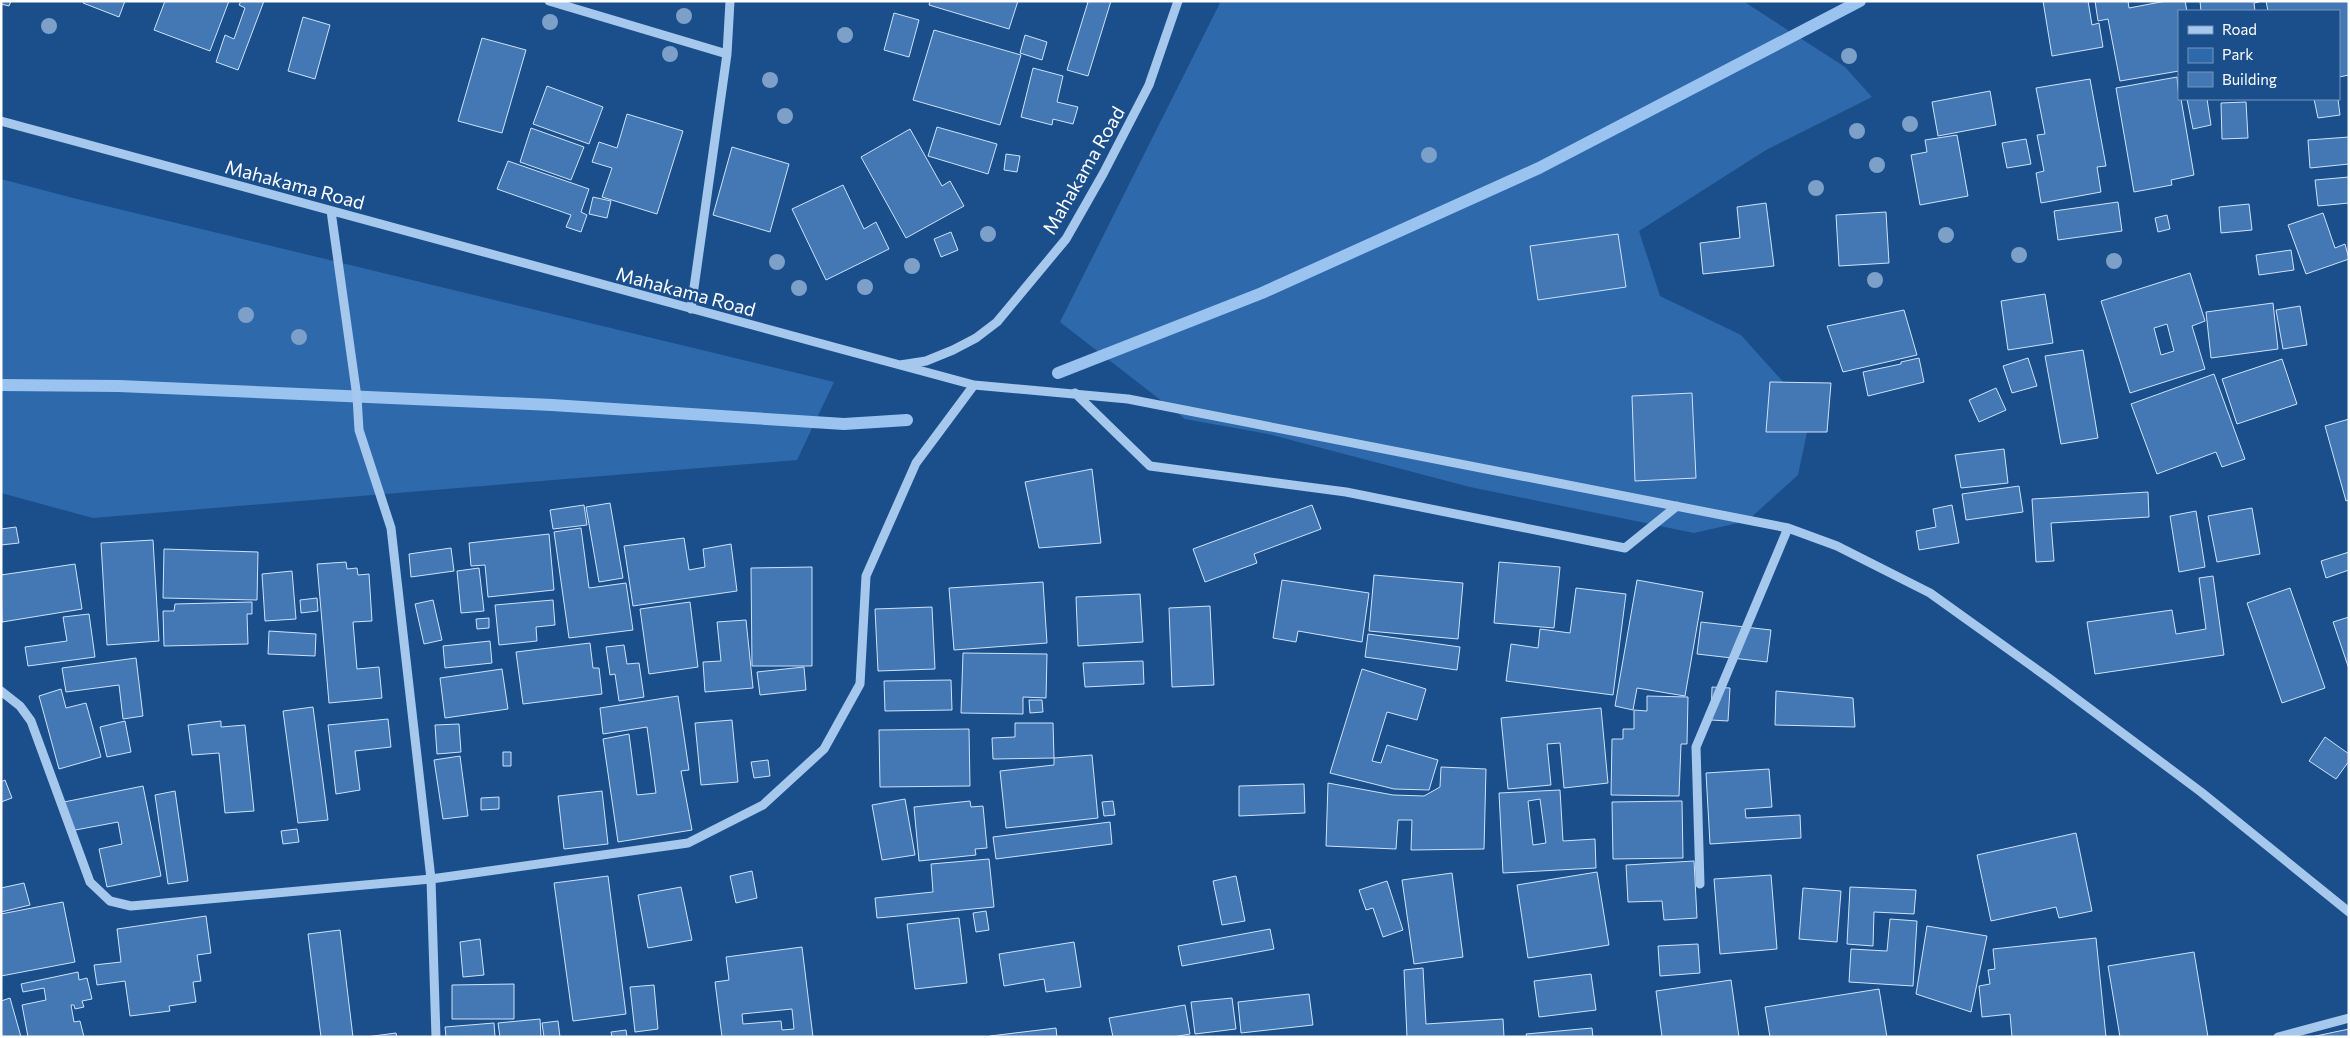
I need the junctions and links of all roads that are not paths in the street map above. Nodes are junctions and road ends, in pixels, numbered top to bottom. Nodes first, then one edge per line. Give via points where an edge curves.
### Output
1 (549, 1) edge
2 (730, 1) edge
3 (1178, 1) edge
4 (727, 54) junction
5 (1, 121) edge
6 (331, 211) junction
7 (691, 309) junction
8 (900, 365) junction
9 (974, 385) junction
10 (1075, 393) junction
11 (1677, 506) junction
12 (1788, 528) junction
13 (1, 691) edge
14 (431, 879) junction
15 (1700, 884) dead end
16 (2349, 912) edge
17 (2349, 1018) edge
18 (436, 1037) edge
19 (2278, 1037) edge

1 - 4 street
2 - 4 street
3 - 8 street, Mahakama Road via 1149,86 1066,239 997,322 976,338 926,361
4 - 7 street
5 - 6 street, Mahakama Road
6 - 7 street, Mahakama Road
6 - 14 street via 359,430 391,528
7 - 8 street, Mahakama Road
8 - 9 street
9 - 10 street
9 - 14 street via 916,463 866,576 860,684 824,749 763,805 688,843
10 - 11 street via 1128,399
10 - 11 street via 1150,466 1346,492 1625,548
11 - 12 street
12 - 15 street via 1696,747
12 - 16 street via 1837,546 1930,593 2050,678 2201,792
13 - 14 street via 20,706 31,721 90,882 110,901 131,906 154,905
14 - 18 street
17 - 19 street

